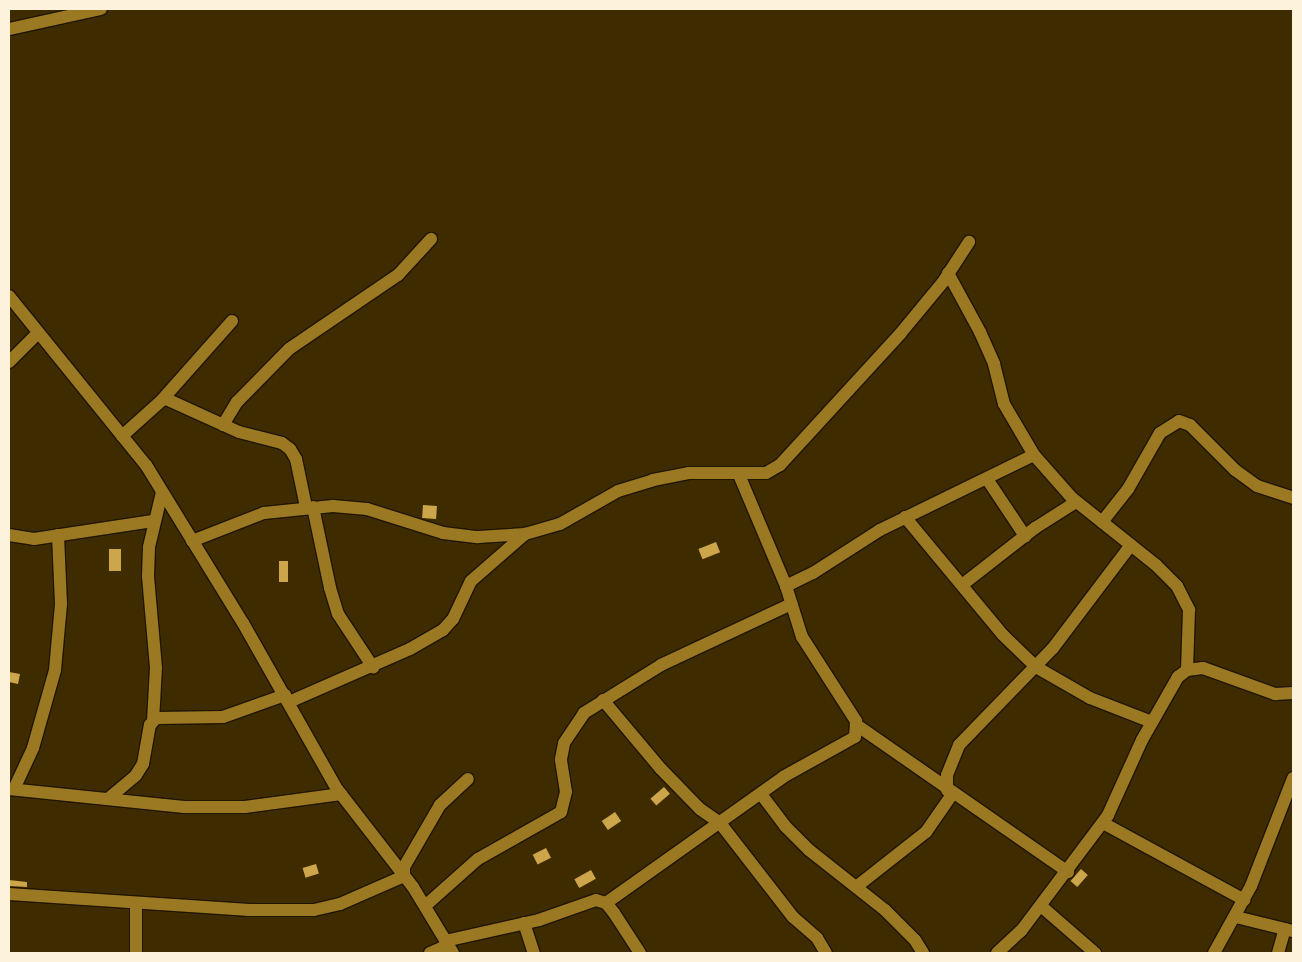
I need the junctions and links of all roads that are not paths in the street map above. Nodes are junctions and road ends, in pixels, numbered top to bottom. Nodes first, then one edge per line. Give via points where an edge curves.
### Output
1 (101, 9) edge
2 (58, 13) edge
3 (9, 29) edge
4 (431, 239) dead end
5 (969, 242) dead end
6 (948, 273) junction
7 (9, 296) edge
8 (232, 321) dead end
9 (38, 333) junction
10 (9, 362) edge
11 (164, 398) junction
12 (223, 425) junction
13 (122, 436) junction
14 (1034, 455) junction
15 (739, 474) junction
16 (987, 479) junction
17 (162, 492) junction
18 (1293, 498) edge
19 (1076, 502) junction
20 (310, 507) junction
21 (905, 517) junction
22 (153, 521) junction
23 (1102, 522) junction
24 (525, 534) junction
25 (9, 535) edge
26 (58, 535) junction
27 (1025, 536) junction
28 (192, 541) junction
29 (1132, 546) junction
30 (962, 585) junction
31 (786, 586) junction
32 (791, 604) junction
33 (373, 667) junction
34 (1036, 667) junction
35 (1187, 670) junction
36 (1293, 693) edge
37 (287, 699) junction
38 (603, 700) junction
39 (153, 721) junction
40 (1152, 722) junction
41 (858, 726) junction
42 (1293, 778) edge
43 (468, 779) dead end
44 (11, 789) edge
45 (950, 792) junction
46 (341, 794) junction
47 (761, 794) junction
48 (109, 798) junction
49 (720, 823) junction
50 (1103, 823) junction
51 (1068, 872) junction
52 (404, 876) junction
53 (856, 887) junction
54 (9, 894) edge
55 (1244, 900) junction
56 (606, 903) junction
57 (136, 904) junction
58 (424, 906) junction
59 (1041, 906) junction
60 (1236, 917) junction
61 (524, 923) junction
62 (1289, 930) edge
63 (449, 946) edge
64 (136, 953) edge
65 (430, 953) edge
66 (534, 953) edge
67 (640, 953) edge
68 (826, 953) edge
69 (923, 953) edge
70 (997, 953) edge
71 (1095, 953) edge
72 (1214, 953) edge
73 (1278, 953) edge

1 - 2 street
2 - 3 street
4 - 12 street via 398,275 289,349 237,402
5 - 6 street
6 - 14 street via 994,364 1004,404
6 - 15 street via 900,334 780,464 766,473
7 - 9 street
8 - 11 street
9 - 10 street
9 - 13 street
11 - 12 street
11 - 13 street
12 - 20 street via 259,439 282,443 290,449
13 - 17 street
14 - 16 street
14 - 19 street
15 - 24 street via 688,473 653,480 618,491 560,524
15 - 31 street
16 - 21 street
16 - 27 street
17 - 22 street
17 - 28 street
18 - 23 street via 1257,486 1235,470 1190,425 1179,421 1160,433 1128,489
19 - 23 street
19 - 27 street
20 - 24 street via 367,509 443,533 478,537
20 - 28 street via 264,512
20 - 33 street via 338,614
21 - 30 street
21 - 31 street
22 - 26 street
22 - 39 street via 148,576 156,668
23 - 29 street
24 - 33 street via 471,581 453,619 442,630
25 - 26 street via 34,539
26 - 44 street via 61,604 55,670 33,748
27 - 30 street
28 - 37 street
29 - 34 street
29 - 35 street via 1177,586 1189,610
30 - 34 street via 1003,635
31 - 32 street
32 - 38 street via 702,644
32 - 41 street via 802,637
33 - 37 street
34 - 40 street via 1090,698
34 - 45 street via 959,745 947,775
35 - 36 street via 1203,668 1275,694
35 - 40 street via 1178,677
37 - 39 street via 223,717 167,716
37 - 46 street
38 - 49 street via 661,769 700,809
38 - 58 street via 584,713 564,743 561,759 566,792 561,812 478,859
39 - 48 street via 143,764 136,775
40 - 50 street
41 - 45 street
41 - 47 street via 855,737 844,746 783,777
42 - 55 street
43 - 52 street via 440,806 404,867
44 - 48 street
45 - 51 street
45 - 53 street via 926,832
46 - 48 street via 245,807 184,807
46 - 52 street
47 - 49 street
47 - 53 street via 785,826 809,850
49 - 56 street
49 - 68 street via 793,917 817,938
50 - 51 street
50 - 55 street
51 - 59 street
52 - 57 street via 347,902 314,910
52 - 58 street
53 - 69 street via 885,910 915,940
54 - 57 street
55 - 60 street
56 - 61 street via 585,902
56 - 67 street
57 - 64 street
58 - 63 street
59 - 70 street
59 - 71 street
60 - 62 street
60 - 72 street
61 - 63 street
61 - 66 street
62 - 73 street
63 - 65 street

